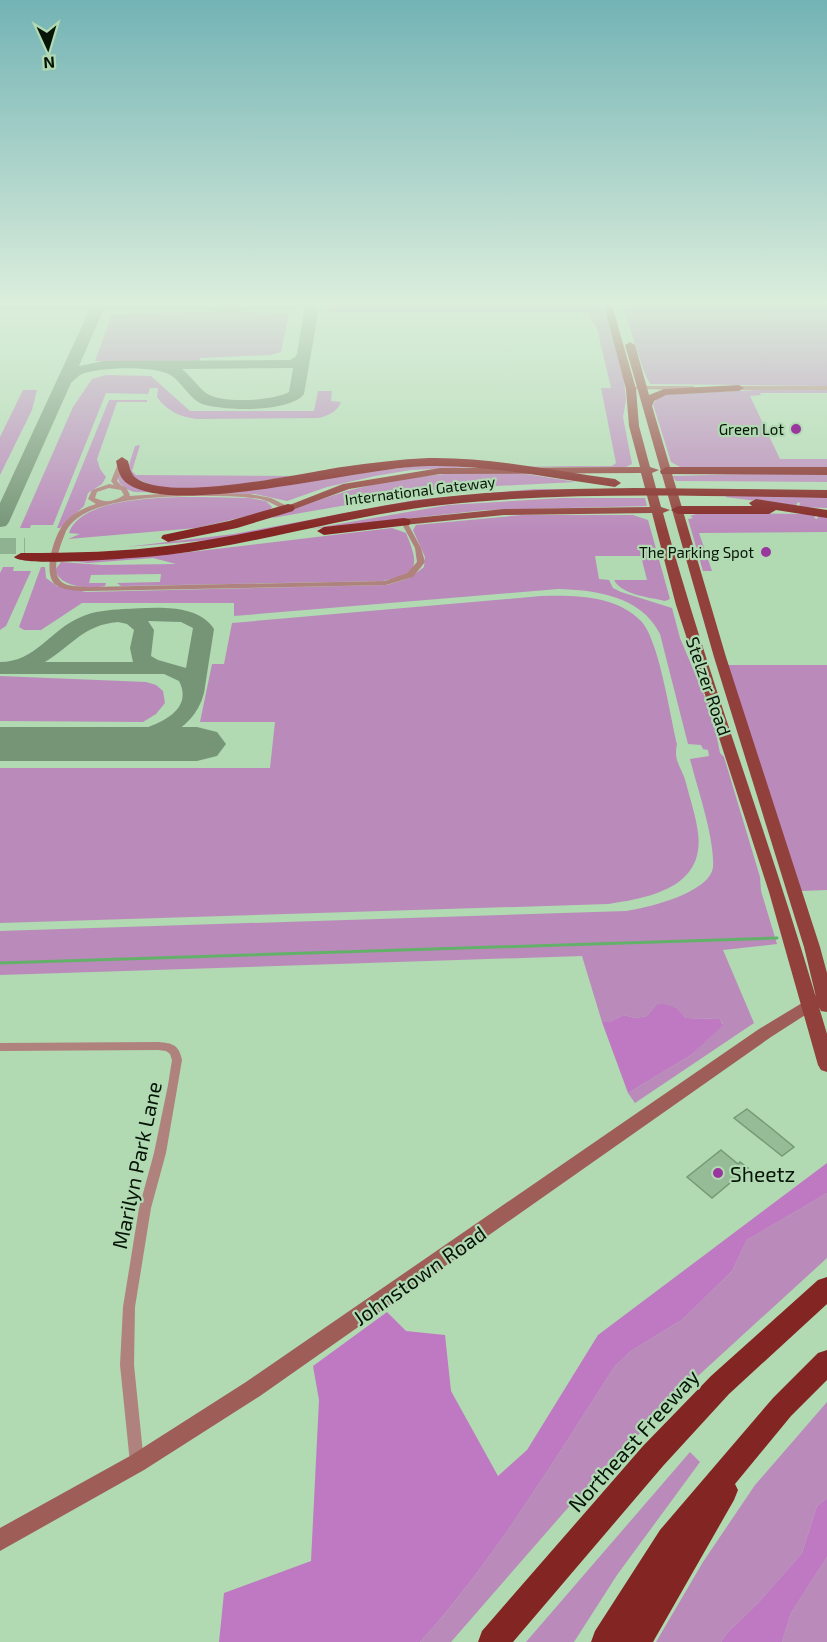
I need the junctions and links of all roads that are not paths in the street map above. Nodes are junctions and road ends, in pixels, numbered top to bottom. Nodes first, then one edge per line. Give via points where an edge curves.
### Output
1 (634, 379) edge
2 (635, 379) edge
3 (637, 388) junction
4 (739, 388) junction
5 (827, 388) edge
6 (648, 405) junction
7 (122, 460) joint
8 (645, 470) junction
9 (666, 471) junction
10 (827, 471) edge
11 (827, 486) edge
12 (120, 487) junction
13 (629, 489) junction
14 (690, 491) junction
15 (127, 492) junction
16 (827, 494) edge
17 (157, 496) junction
18 (90, 497) junction
19 (121, 500) junction
20 (107, 503) junction
21 (288, 508) junction
22 (656, 510) junction
23 (678, 510) junction
24 (827, 512) edge
25 (77, 517) junction
26 (404, 522) junction
27 (168, 538) junction
28 (197, 546) junction
29 (826, 999) edge
30 (808, 1005) junction
31 (0, 1047) edge
32 (827, 1065) edge
33 (827, 1288) edge
34 (827, 1362) edge
35 (757, 1436) junction
36 (137, 1463) junction
37 (0, 1540) edge
38 (493, 1642) edge
39 (606, 1642) edge
40 (636, 1642) edge

1 - 3 main road, Stelzer Road
2 - 3 main road, Stelzer Road
3 - 4 street
3 - 6 main road, Stelzer Road
3 - 8 main road, Stelzer Road via 634,426
4 - 5 street
4 - 6 main road via 664,392 650,399
6 - 9 main road, Stelzer Road
7 - 12 street via 114,481
7 - 13 highway via 127,476 135,483 170,491 254,487 404,464 476,464
8 - 9 main road
8 - 21 main road via 429,472 347,486
8 - 22 main road, Stelzer Road
9 - 10 highway
9 - 23 main road, Stelzer Road
11 - 14 highway, International Gateway
12 - 15 street
12 - 18 street via 99,488
13 - 14 highway, International Gateway
13 - 14 highway, International Gateway
13 - 27 highway, International Gateway via 531,486 438,492
13 - 28 highway, International Gateway via 422,504 325,519
14 - 16 highway, International Gateway
14 - 24 highway
15 - 17 street
15 - 19 street
17 - 19 street
17 - 21 street via 258,497
18 - 20 street
18 - 25 street via 90,503
19 - 20 street
20 - 25 street
21 - 27 highway
22 - 23 main road
22 - 26 main road via 504,512
22 - 30 main road, Stelzer Road via 687,624 777,892
23 - 24 highway
23 - 29 main road, Stelzer Road
25 - 26 street via 65,527 51,566 57,581 78,589 386,583 410,575 421,562
26 - 28 highway
27 - 28 highway, International Gateway via 23,551 105,556
29 - 30 main road, Johnstown Road
30 - 32 main road, Stelzer Road
30 - 36 main road, Johnstown Road via 261,1384
31 - 36 street, Marilyn Park Lane via 158,1046 176,1052 169,1108 145,1208 129,1307 128,1365
33 - 38 highway, Northeast Freeway via 720,1385 653,1456
34 - 35 highway
35 - 39 highway via 670,1540
35 - 40 highway
36 - 37 main road, Johnstown Road

